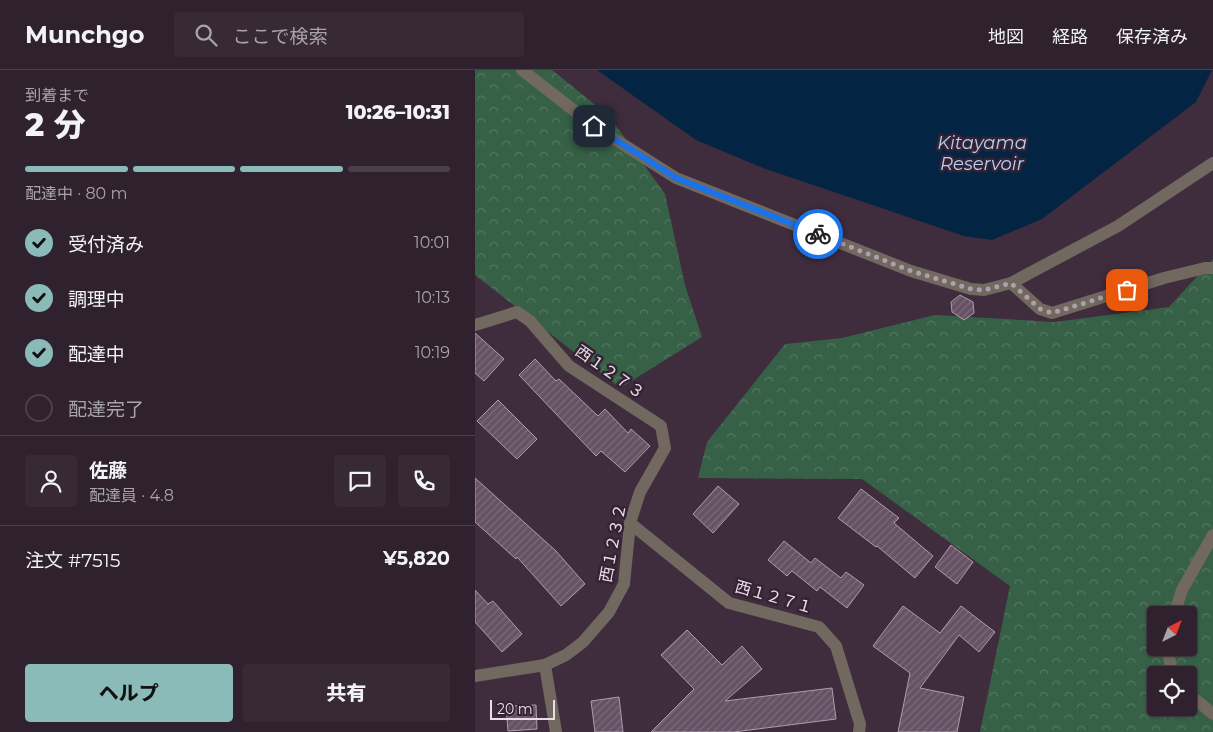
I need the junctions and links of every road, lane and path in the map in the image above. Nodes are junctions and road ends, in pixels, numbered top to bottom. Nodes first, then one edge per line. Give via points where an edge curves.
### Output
1 (522, 70) edge
2 (1213, 163) edge
3 (1213, 268) edge
4 (1011, 283) junction
5 (475, 325) edge
6 (665, 448) joint
7 (630, 523) junction
8 (1213, 535) edge
9 (1177, 606) edge
10 (545, 665) junction
11 (475, 676) edge
12 (1197, 701) edge
13 (1213, 714) edge
14 (556, 732) edge
15 (859, 732) edge

1 - 4 street via 594,126 676,178 911,271 971,289 984,290
2 - 4 street via 1119,226
3 - 4 street via 1164,278 1052,313 1040,309
5 - 6 street, 西１２７３ via 517,312 530,321 569,366 661,426
6 - 7 street, 西１２３２ via 640,492
7 - 10 street, 西１２３２ via 624,584 609,612 583,642
7 - 15 street, 西１２７１ via 729,603 819,627 836,646 860,724
8 - 9 street via 1182,590
10 - 11 street, 西１２３２
10 - 14 street
12 - 13 street

